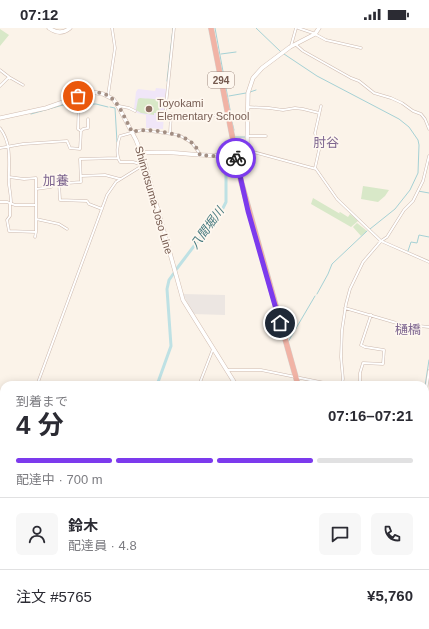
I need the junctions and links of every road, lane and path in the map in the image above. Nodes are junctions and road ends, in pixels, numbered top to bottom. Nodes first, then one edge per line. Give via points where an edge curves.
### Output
1 (49, 28) edge
2 (70, 28) edge
3 (112, 28) edge
4 (174, 28) edge
5 (210, 28) edge
6 (297, 28) edge
7 (319, 28) edge
8 (315, 34) junction
9 (293, 45) junction
10 (361, 48) dead end
11 (0, 70) edge
12 (9, 77) junction
13 (23, 84) dead end
14 (0, 86) edge
15 (108, 95) junction
16 (78, 96) junction
17 (118, 106) junction
18 (321, 106) dead end
19 (248, 107) junction
20 (135, 111) dead end
21 (319, 113) junction
22 (171, 115) junction
23 (226, 116) junction
24 (248, 116) junction
25 (0, 118) edge
26 (88, 119) dead end
27 (0, 128) edge
28 (429, 129) edge
29 (82, 131) junction
30 (132, 132) junction
31 (170, 134) junction
32 (247, 136) junction
33 (266, 136) dead end
34 (8, 147) junction
35 (0, 148) edge
36 (246, 150) junction
37 (142, 153) junction
38 (233, 154) junction
39 (200, 155) junction
40 (429, 156) edge
41 (118, 158) junction
42 (144, 165) junction
43 (315, 168) junction
44 (81, 176) junction
45 (9, 177) junction
46 (64, 177) dead end
47 (120, 178) junction
48 (59, 183) junction
49 (65, 183) junction
50 (36, 189) junction
51 (0, 202) edge
52 (11, 203) junction
53 (36, 205) junction
54 (102, 208) junction
55 (36, 219) junction
56 (67, 229) dead end
57 (36, 232) junction
58 (35, 237) dead end
59 (381, 241) junction
60 (429, 262) edge
61 (345, 308) junction
62 (371, 315) junction
63 (429, 327) edge
64 (213, 349) junction
65 (226, 370) junction
66 (429, 371) edge
67 (294, 377) junction
68 (232, 379) edge
69 (37, 381) edge
70 (201, 381) edge
71 (295, 381) edge
72 (315, 381) edge
73 (342, 381) edge
74 (360, 381) edge
75 (427, 381) edge

1 - 2 main road via 60,33
3 - 15 street via 115,48
4 - 22 street via 165,114
5 - 23 highway, 294
6 - 8 street
6 - 9 street
7 - 8 main road
8 - 9 main road
8 - 10 street via 326,40
9 - 19 main road via 254,76 248,90
9 - 28 street via 359,81 374,93 391,98 421,114
11 - 12 street
12 - 13 street
12 - 14 street
15 - 16 main road via 95,92
15 - 17 main road, Shimotsuma-Joso Line
16 - 25 main road via 46,108
16 - 29 street via 78,129
17 - 20 street
17 - 30 main road, Shimotsuma-Joso Line
18 - 21 street
19 - 21 street via 283,110 299,108
19 - 24 main road
21 - 43 street via 315,133 319,152
22 - 23 street
22 - 31 street
23 - 24 street
23 - 38 highway, 294
24 - 32 main road
26 - 29 street via 88,128
27 - 34 street
29 - 34 street via 80,149 70,148 67,141
30 - 31 street via 142,130
30 - 37 main road, Shimotsuma-Joso Line
30 - 41 street via 119,137
31 - 39 street via 188,140
32 - 33 street
32 - 36 main road
34 - 35 street
34 - 45 street
36 - 38 main road
36 - 43 street
37 - 39 main road
37 - 42 main road, Shimotsuma-Joso Line
38 - 39 main road
38 - 67 highway, 294
40 - 59 street via 424,177 415,196 387,237
41 - 42 street via 120,162
41 - 44 street via 80,159
42 - 47 street
42 - 64 main road, Shimotsuma-Joso Line via 181,296
43 - 59 street via 337,199
44 - 47 street via 105,175
44 - 49 street via 81,182
45 - 50 street via 36,178
45 - 52 street
46 - 49 street
47 - 54 street via 109,191
48 - 49 street
48 - 50 street
48 - 54 street via 60,200 87,201 90,205
50 - 53 street
51 - 52 street
52 - 53 street
52 - 57 street via 9,230 12,233
53 - 55 street
54 - 69 street
55 - 56 street via 59,224
55 - 57 street
57 - 58 street
59 - 60 street
59 - 61 street via 360,267
61 - 62 street
61 - 73 street via 341,358
62 - 63 street via 400,324
62 - 74 street via 361,345 384,350 383,363 363,363
64 - 65 main road, Shimotsuma-Joso Line
64 - 70 street
65 - 67 street via 261,370
65 - 68 main road, Shimotsuma-Joso Line
66 - 75 street
67 - 71 highway, 294
67 - 72 street

